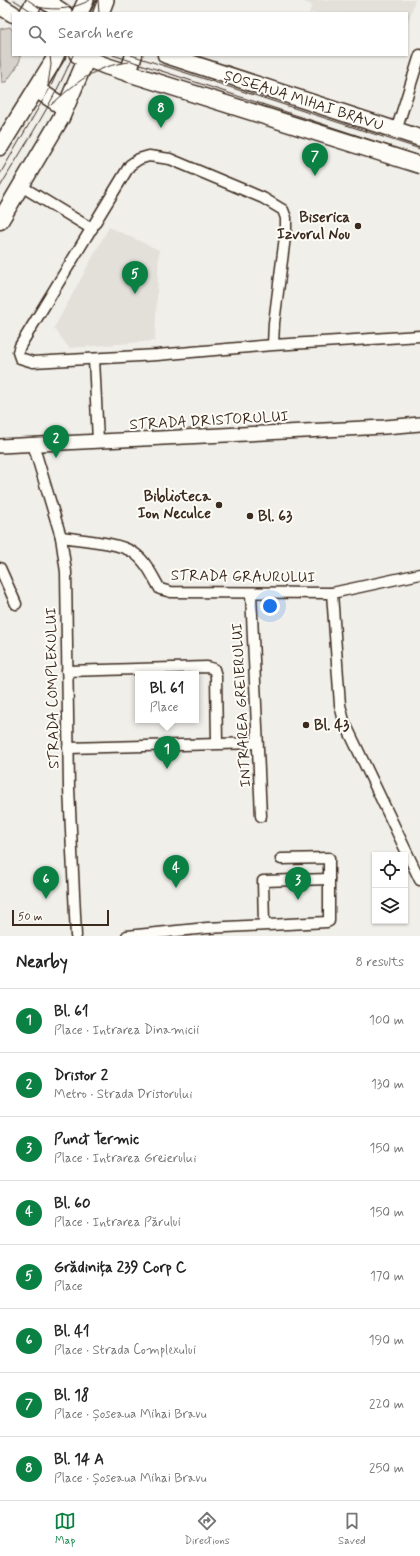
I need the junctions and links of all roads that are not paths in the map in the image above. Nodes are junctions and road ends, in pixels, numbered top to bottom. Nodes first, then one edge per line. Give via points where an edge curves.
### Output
1 (36, 0) edge
2 (44, 0) edge
3 (86, 0) edge
4 (106, 0) edge
5 (0, 6) edge
6 (29, 12) edge
7 (62, 12) edge
8 (80, 12) edge
9 (101, 12) edge
10 (12, 13) edge
11 (420, 54) edge
12 (56, 56) edge
13 (84, 56) edge
14 (134, 56) edge
15 (169, 56) edge
16 (128, 73) junction
17 (36, 89) junction
18 (65, 108) junction
19 (396, 131) junction
20 (420, 138) edge
21 (0, 147) edge
22 (420, 165) edge
23 (21, 186) junction
24 (0, 221) edge
25 (92, 228) junction
26 (420, 336) edge
27 (273, 345) junction
28 (94, 359) junction
29 (420, 424) edge
30 (98, 441) junction
31 (33, 444) junction
32 (0, 446) edge
33 (61, 537) junction
34 (0, 568) edge
35 (420, 574) edge
36 (251, 593) junction
37 (332, 593) junction
38 (16, 604) dead end
39 (67, 671) junction
40 (217, 743) junction
41 (257, 743) junction
42 (68, 748) junction
43 (261, 816) dead end
44 (281, 859) dead end
45 (329, 878) junction
46 (420, 880) edge
47 (264, 924) junction
48 (76, 936) edge
49 (127, 936) edge

1 - 6 main road
2 - 7 main road
3 - 8 main road
4 - 9 main road
5 - 10 main road
11 - 19 street
12 - 17 main road
13 - 16 main road, ȘOSEAUA MIHAI BRAVU
13 - 18 main road
14 - 16 main road
15 - 19 main road, ȘOSEAUA MIHAI BRAVU
16 - 22 main road, ȘOSEAUA MIHAI BRAVU
17 - 18 main road
17 - 21 main road
18 - 23 main road
19 - 20 main road, ȘOSEAUA MIHAI BRAVU
23 - 24 main road
23 - 25 street
25 - 27 street via 130,165 149,156 170,159 273,203 283,210 286,218
25 - 28 street via 18,352 20,358 33,362
26 - 27 street
27 - 28 street
28 - 30 street
29 - 30 street, STRADA DRISTORULUI
30 - 31 street, STRADA DRISTORULUI
31 - 32 street, STRADA DRISTORULUI
31 - 33 street, STRADA COMPLEXULUI
33 - 36 street, STRADA GRAURULUI via 114,544 134,552 160,588 167,591
33 - 39 street, STRADA COMPLEXULUI via 66,572
34 - 38 street
35 - 37 street, STRADA GRAURULUI
36 - 37 street, STRADA GRAURULUI
36 - 41 street, INTRAREA GREIERULUI
37 - 46 street via 340,706 344,721
39 - 40 street via 207,667 214,669
39 - 42 street, STRADA COMPLEXULUI
40 - 41 street
40 - 42 street
41 - 43 street, INTRAREA GREIERULUI
42 - 48 street, STRADA COMPLEXULUI
44 - 45 street via 330,858
45 - 47 street via 329,921
45 - 47 street via 263,881
47 - 49 street

